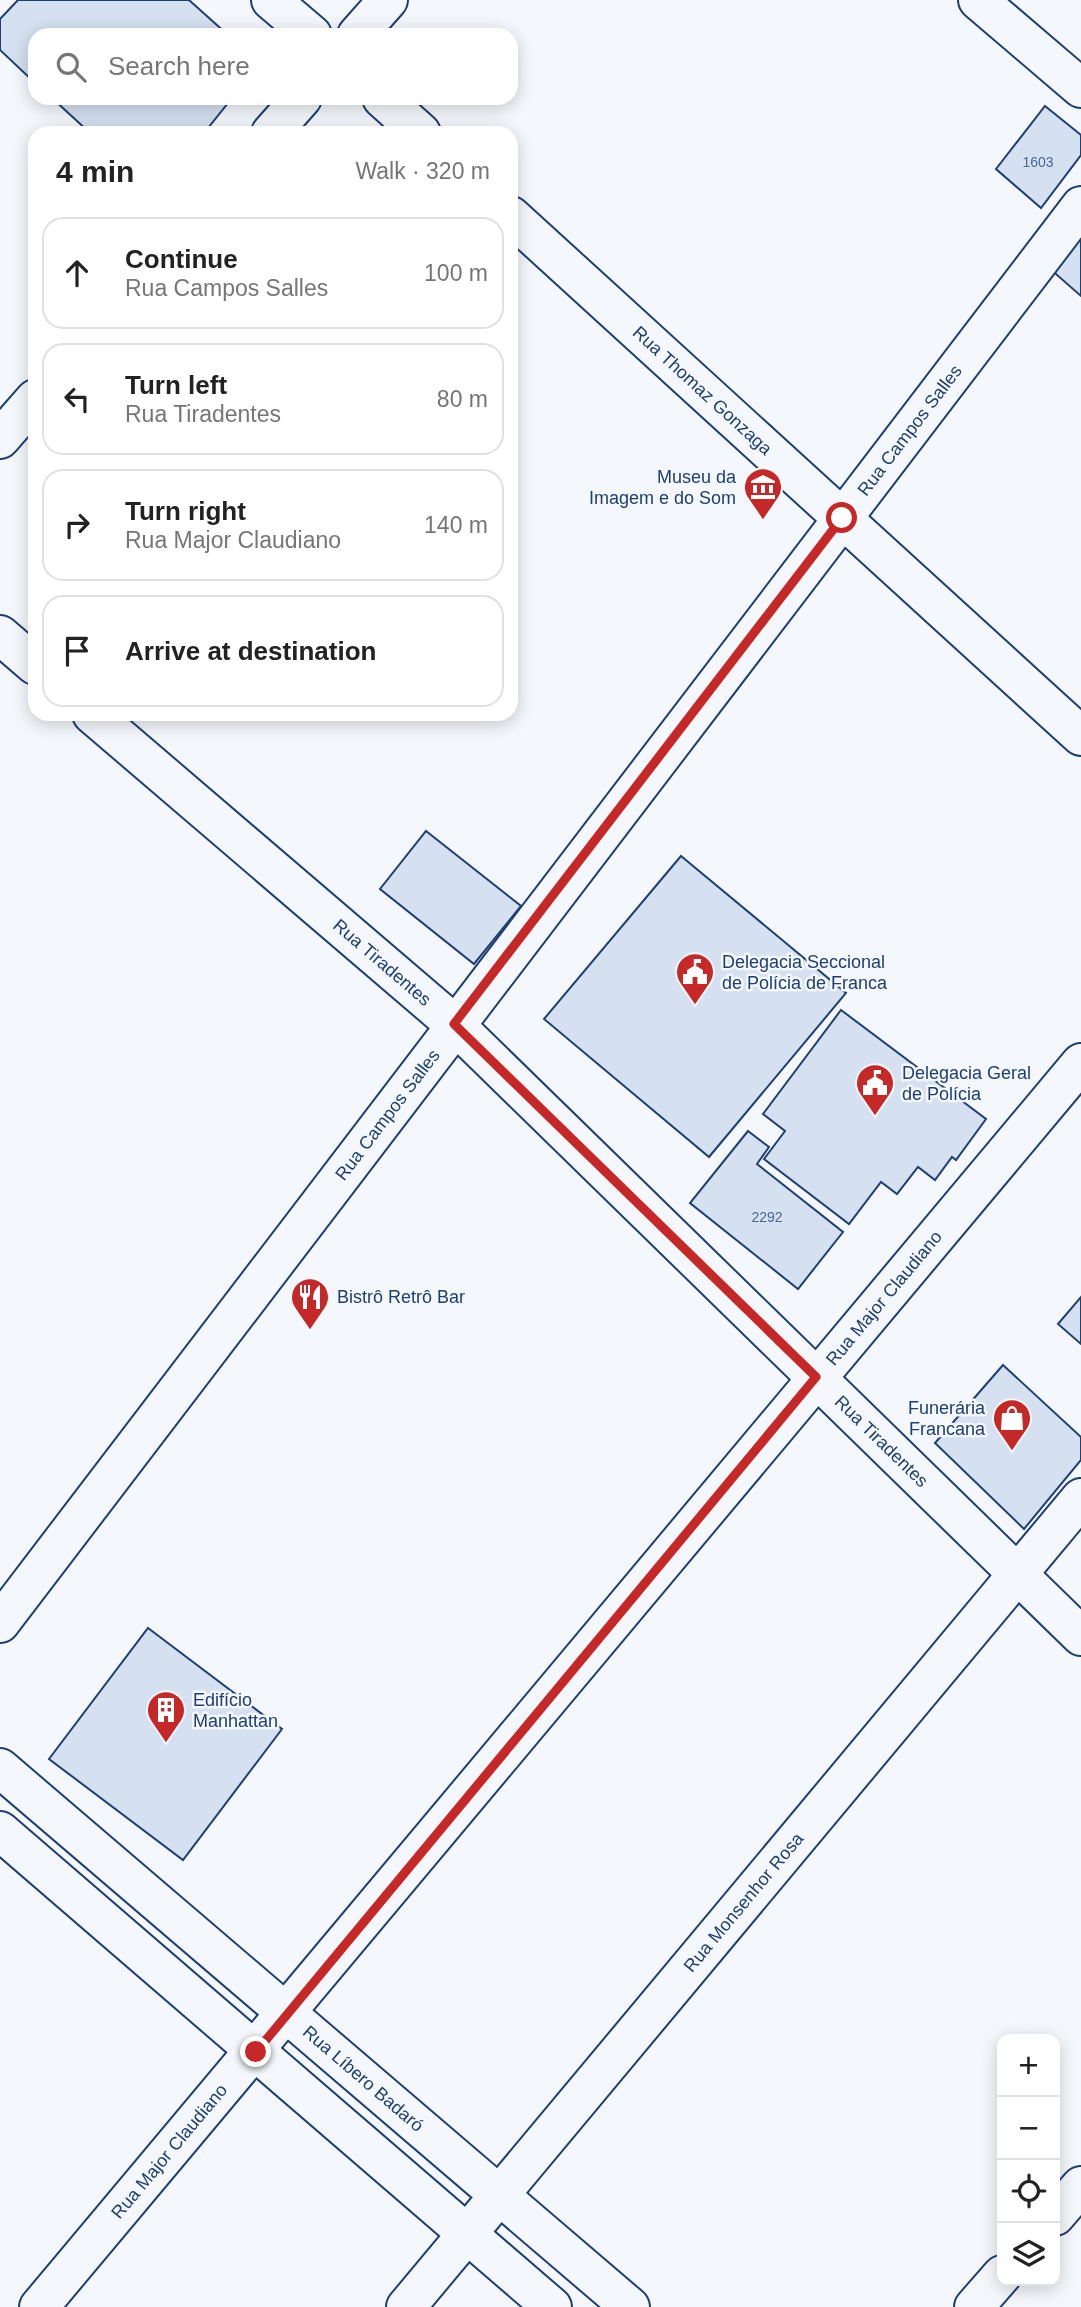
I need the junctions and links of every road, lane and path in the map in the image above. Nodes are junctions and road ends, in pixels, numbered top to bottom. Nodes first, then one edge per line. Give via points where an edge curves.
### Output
1 (271, 0) edge
2 (388, 0) edge
3 (978, 0) edge
4 (304, 28) edge
5 (363, 28) edge
6 (1081, 88) edge
7 (296, 105) edge
8 (390, 105) edge
9 (277, 126) edge
10 (413, 126) edge
11 (1081, 205) edge
12 (518, 222) edge
13 (28, 407) edge
14 (0, 439) edge
15 (842, 518) junction
16 (0, 635) edge
17 (28, 660) edge
18 (100, 721) edge
19 (1081, 736) edge
20 (454, 1024) junction
21 (1081, 1063) edge
22 (816, 1377) junction
23 (1081, 1498) edge
24 (1018, 1572) junction
25 (0, 1623) edge
26 (1081, 1636) edge
27 (0, 1768) edge
28 (0, 1831) edge
29 (286, 2014) junction
30 (256, 2052) junction
31 (1081, 2186) edge
32 (498, 2196) junction
33 (1060, 2210) edge
34 (467, 2235) junction
35 (997, 2281) edge
36 (39, 2307) edge
37 (407, 2307) edge
38 (552, 2307) edge
39 (629, 2307) edge
40 (974, 2307) edge

1 - 4 street
2 - 5 street
3 - 6 street
7 - 9 street
8 - 10 street
11 - 15 street, Rua Campos Salles
12 - 15 street, Rua Thomaz Gonzaga
13 - 14 street
15 - 19 street, Rua Thomaz Gonzaga
15 - 20 street, Rua Campos Salles
16 - 17 street
18 - 20 street, Rua Tiradentes
20 - 22 street, Rua Tiradentes
20 - 25 street, Rua Campos Salles
21 - 22 street, Rua Major Claudiano
22 - 24 street, Rua Tiradentes
22 - 29 street, Rua Major Claudiano
23 - 24 street, Rua Monsenhor Rosa
24 - 26 street, Rua Tiradentes
24 - 32 street, Rua Monsenhor Rosa
27 - 29 street, Rua Líbero Badaró
28 - 30 street
29 - 30 street, Rua Major Claudiano
29 - 32 street, Rua Líbero Badaró
30 - 34 street
30 - 36 street, Rua Major Claudiano
31 - 33 street
32 - 34 street, Rua Monsenhor Rosa
32 - 39 street, Rua Líbero Badaró
34 - 37 street, Rua Monsenhor Rosa
34 - 38 street
35 - 40 street

